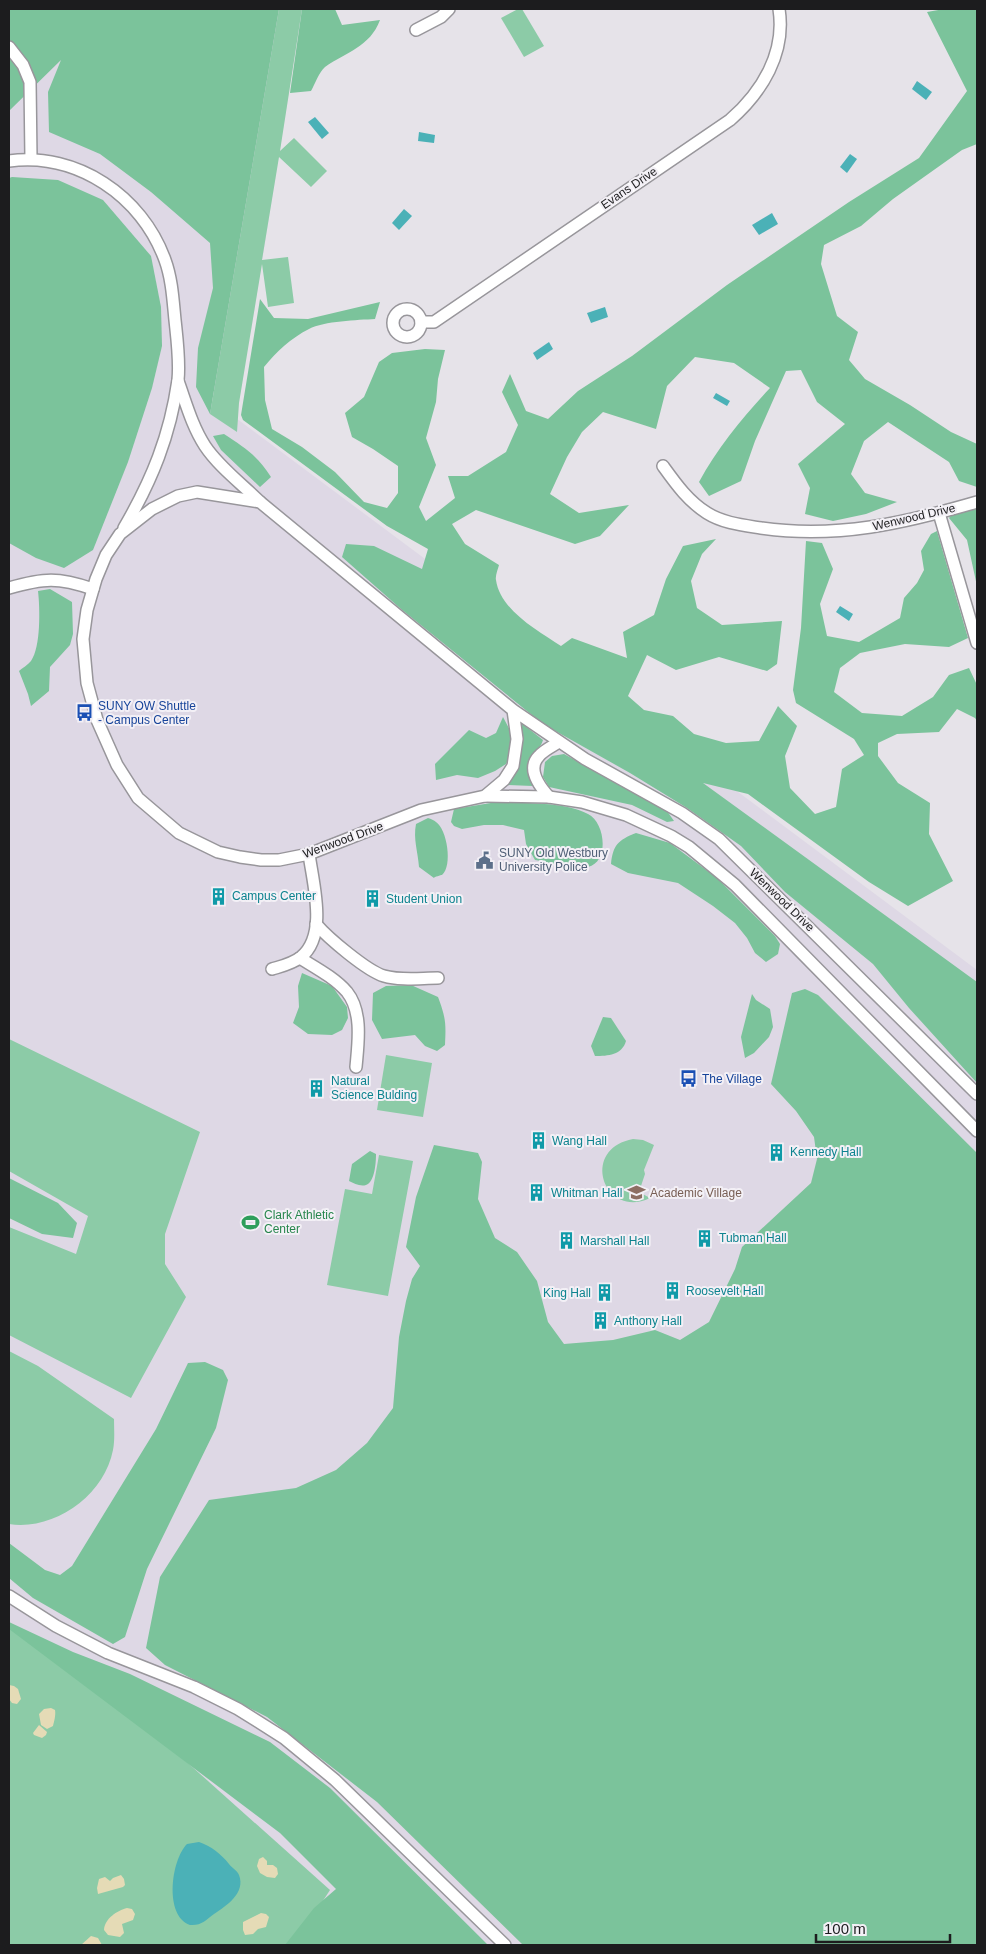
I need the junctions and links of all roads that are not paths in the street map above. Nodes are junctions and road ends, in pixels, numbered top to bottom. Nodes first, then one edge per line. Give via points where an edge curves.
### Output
1 (449, 9) edge
2 (779, 9) edge
3 (416, 30) dead end
4 (9, 47) edge
5 (31, 159) junction
6 (9, 161) edge
7 (421, 322) dead end
8 (178, 379) junction
9 (663, 466) dead end
10 (260, 502) junction
11 (977, 502) edge
12 (939, 513) junction
13 (120, 534) junction
14 (9, 588) edge
15 (93, 589) junction
16 (977, 643) edge
17 (513, 710) junction
18 (559, 742) junction
19 (486, 796) junction
20 (549, 797) junction
21 (309, 854) junction
22 (316, 924) junction
23 (300, 958) junction
24 (272, 969) dead end
25 (438, 978) dead end
26 (356, 1067) dead end
27 (977, 1094) edge
28 (977, 1131) edge
29 (9, 1596) edge
30 (505, 1945) edge

1 - 3 street
2 - 7 street, Evans Drive via 780,34 776,56 758,92 740,112 434,322
4 - 5 street via 23,65 30,82
5 - 6 street
5 - 8 street via 60,164 96,177 125,198 152,231 162,250 170,279
8 - 10 street, Wenwood Drive via 193,422 206,446
8 - 13 street, Wenwood Drive via 157,464
9 - 12 street, Wenwood Drive via 682,492 706,512 720,520 741,525 826,532 873,528
10 - 13 street, Wenwood Drive via 197,492 178,496 152,509
10 - 17 street, Wenwood Drive
11 - 12 street, Wenwood Drive
12 - 16 street
13 - 15 street, Wenwood Drive via 106,555
14 - 15 street via 51,579
15 - 21 street, Wenwood Drive via 84,639 89,698 117,764 138,798 179,833 218,852 262,860
17 - 18 street, Wenwood Drive
17 - 19 street via 517,740 513,766 504,780
18 - 20 street via 538,756 534,767 536,780
18 - 27 street, Wenwood Drive via 682,813 719,839
19 - 20 street, Wenwood Drive
19 - 21 street, Wenwood Drive via 421,810
20 - 28 street, Wenwood Drive via 582,802 626,815 671,836 711,864
21 - 22 street via 317,908
22 - 23 street via 310,948
22 - 25 street via 328,938 383,976
23 - 24 street
23 - 26 street via 348,994 356,1012
29 - 30 street via 56,1626 108,1653 194,1687 238,1709 284,1738 335,1780

